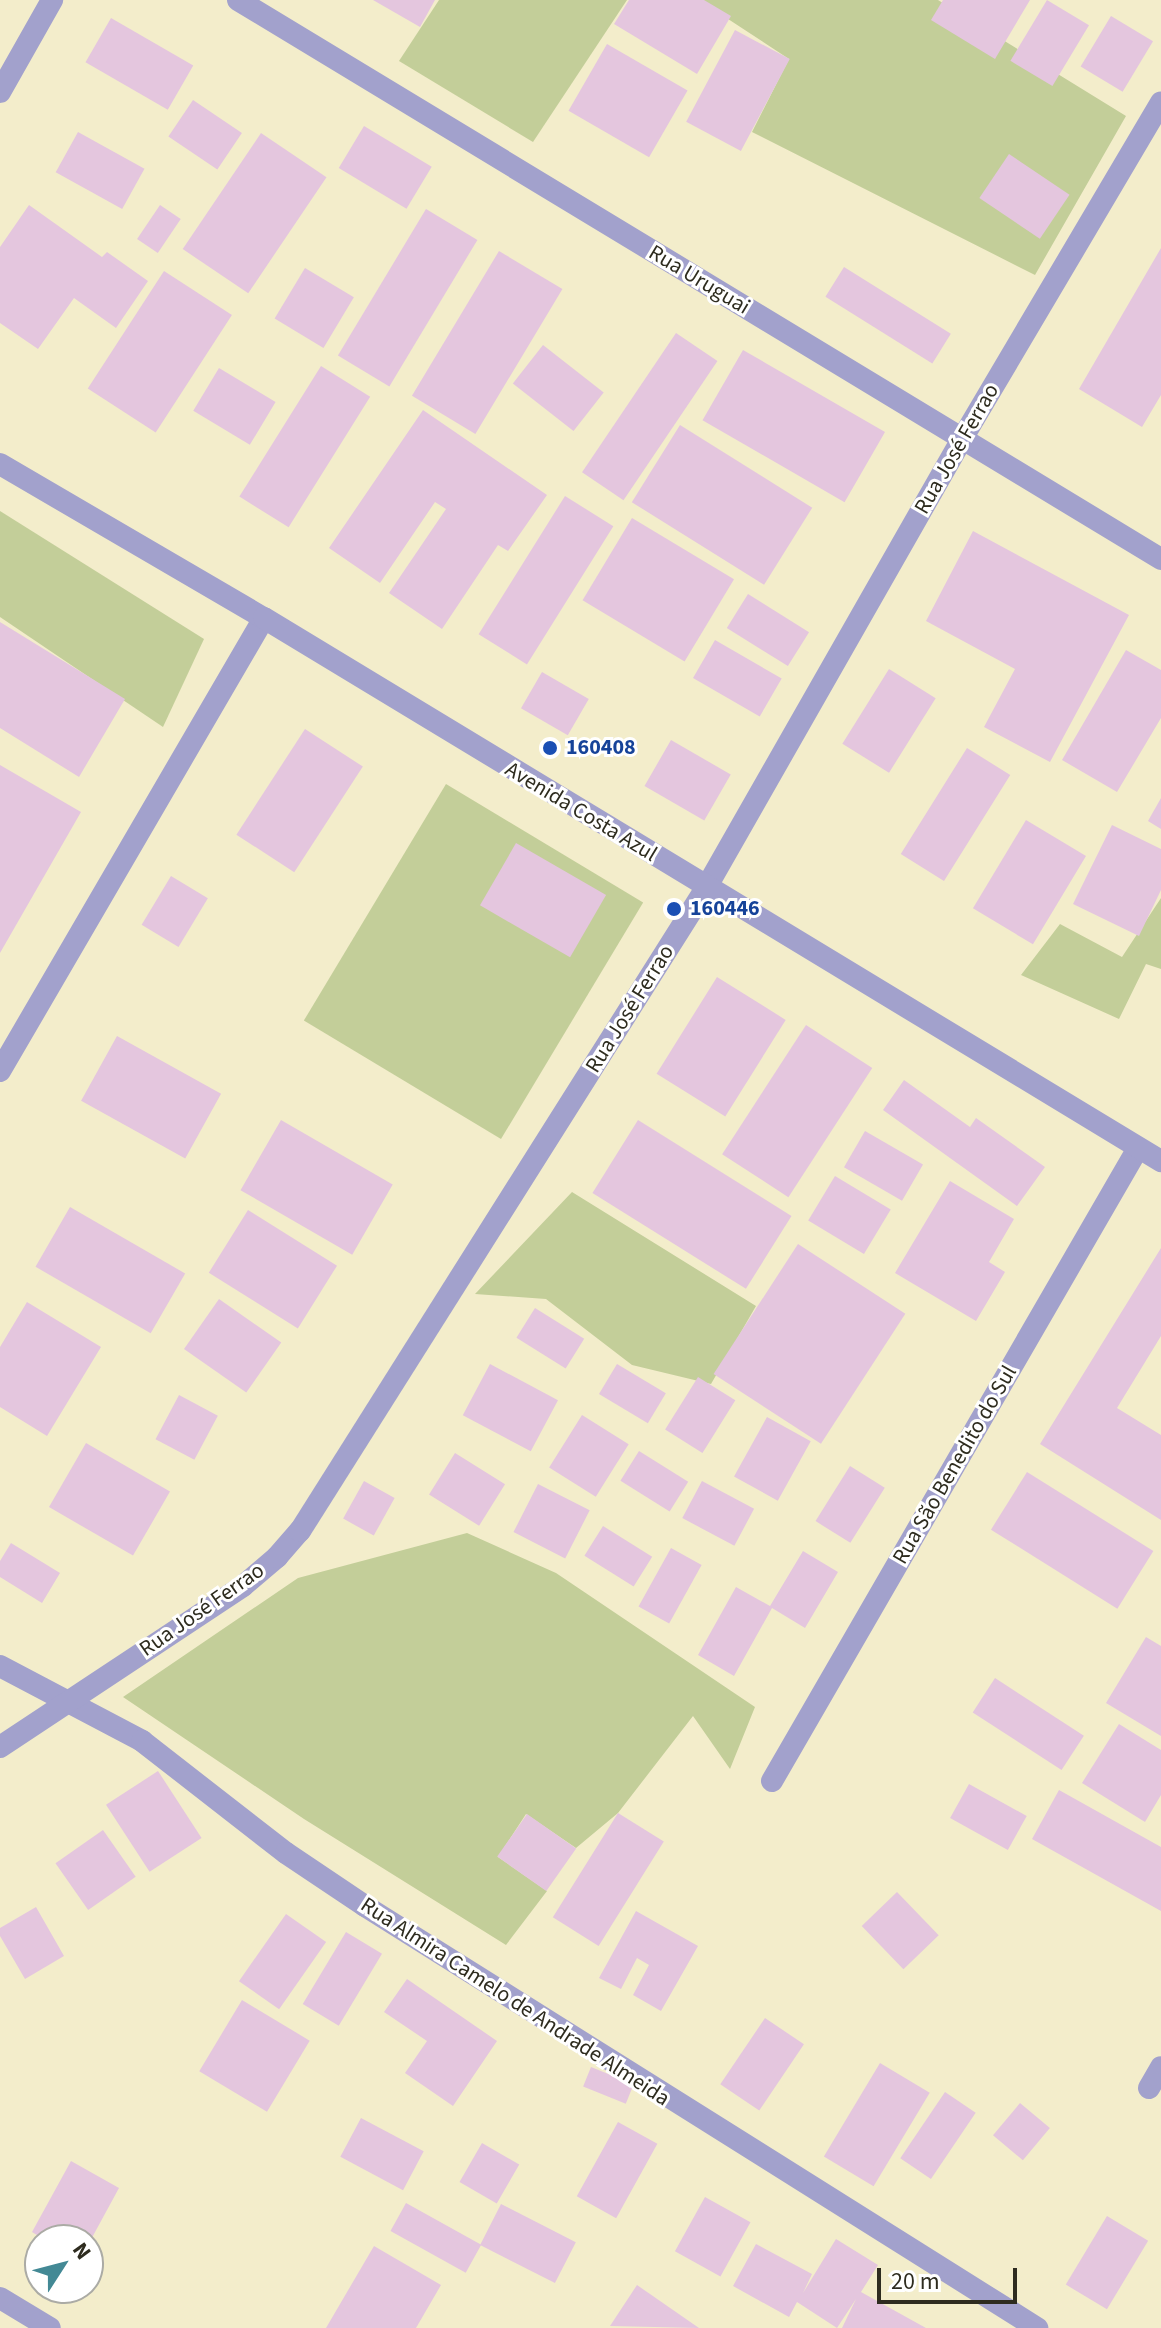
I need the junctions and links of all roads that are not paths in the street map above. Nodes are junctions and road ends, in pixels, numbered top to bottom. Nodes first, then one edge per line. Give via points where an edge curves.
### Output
1 (52, 0) edge
2 (238, 0) edge
3 (0, 92) edge
4 (1161, 102) edge
5 (962, 439) junction
6 (0, 464) edge
7 (1161, 559) edge
8 (264, 618) junction
9 (706, 888) junction
10 (3, 1058) edge
11 (1138, 1148) junction
12 (1161, 1161) edge
13 (0, 1666) edge
14 (75, 1705) junction
15 (0, 1747) edge
16 (772, 1781) dead end
17 (1161, 2067) edge
18 (1149, 2088) dead end
19 (0, 2298) edge
20 (1033, 2327) edge
21 (50, 2328) edge

1 - 3 street
2 - 5 street, Rua Uruguai
4 - 5 street, Rua José Ferrao
5 - 7 street, Rua Uruguai
5 - 9 street, Rua José Ferrao
6 - 8 street, Avenida Costa Azul
8 - 9 street, Avenida Costa Azul
8 - 10 street
9 - 11 street, Avenida Costa Azul
9 - 14 street, Rua José Ferrao via 300,1531 243,1586
11 - 12 street, Avenida Costa Azul
11 - 16 street, Rua São Benedito do Sul
13 - 14 street, Rua Almira Camelo de Andrade Almeida
14 - 15 street, Rua José Ferrao
14 - 20 street, Rua Almira Camelo de Andrade Almeida via 142,1741 286,1853 365,1906
17 - 18 street
19 - 21 street

